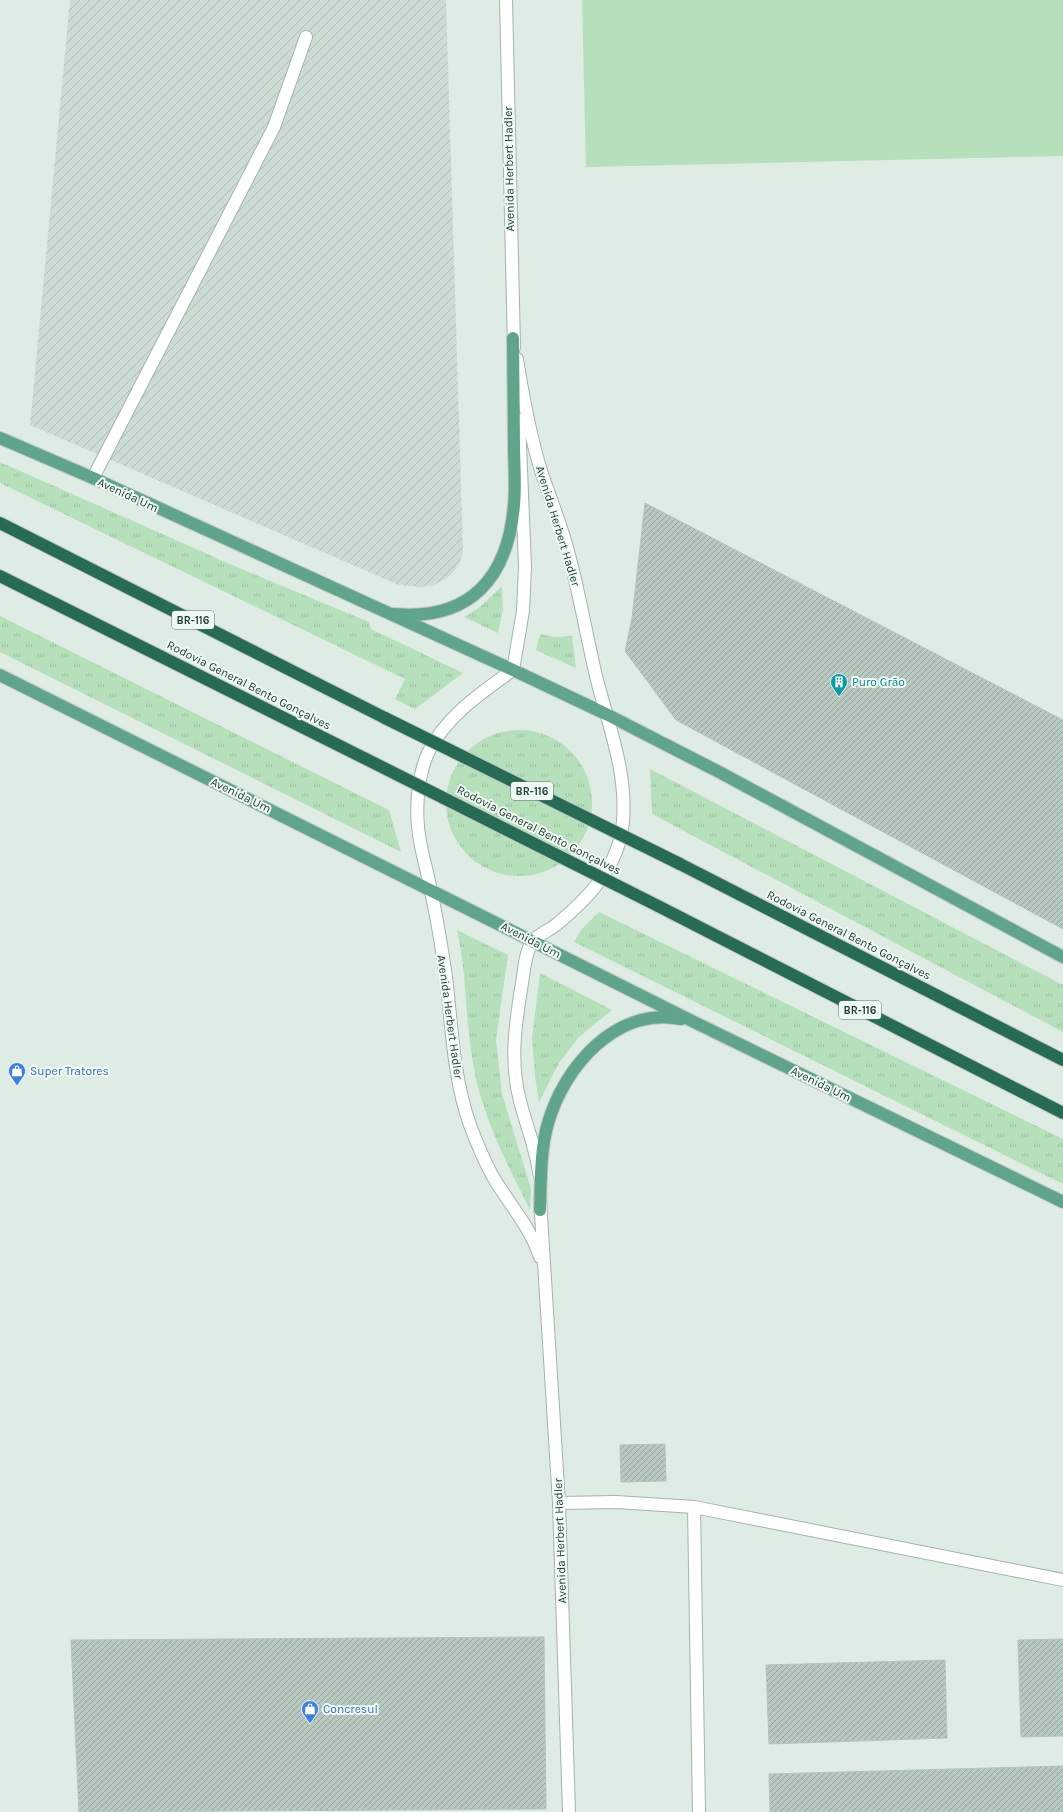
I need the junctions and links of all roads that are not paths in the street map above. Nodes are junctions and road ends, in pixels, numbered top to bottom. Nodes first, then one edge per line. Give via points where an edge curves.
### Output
1 (506, 0) edge
2 (306, 37) dead end
3 (513, 338) junction
4 (0, 438) edge
5 (93, 478) junction
6 (0, 523) edge
7 (0, 576) edge
8 (386, 613) junction
9 (513, 670) junction
10 (0, 676) edge
11 (606, 714) junction
12 (431, 890) junction
13 (533, 941) junction
14 (1063, 957) edge
15 (694, 1022) junction
16 (1063, 1060) edge
17 (1063, 1113) edge
18 (1063, 1202) edge
19 (540, 1210) junction
20 (543, 1270) junction
21 (559, 1503) junction
22 (694, 1507) junction
23 (1063, 1580) edge
24 (569, 1812) edge
25 (699, 1812) edge

1 - 3 street, Avenida Herbert Hadler
2 - 5 street via 274,127
3 - 8 main road via 514,505 497,571 478,593 449,608 405,615
3 - 9 street, Avenida Herbert Hadler via 522,464 525,567 523,611
3 - 11 street, Avenida Herbert Hadler via 532,442 566,545
4 - 5 main road, Avenida Um
5 - 8 main road, Avenida Um
6 - 16 highway, Rodovia General Bento Gonçalves / BR-116, bridge via 680,864
7 - 17 highway, Rodovia General Bento Gonçalves / BR-116, bridge via 658,906
8 - 9 main road, Avenida Um
9 - 11 main road, Avenida Um
9 - 12 street, Avenida Herbert Hadler via 466,706 438,737 428,754 419,786 418,826 421,852
10 - 12 main road, Avenida Um
11 - 13 street, Avenida Herbert Hadler via 623,781 624,821 617,854 581,904
11 - 14 main road, Avenida Um
12 - 13 main road, Avenida Um
12 - 20 street, Avenida Herbert Hadler via 446,977 451,1035 470,1124 492,1175 535,1245
13 - 15 main road, Avenida Um
13 - 19 street, Avenida Herbert Hadler via 526,962 514,1030 514,1062 520,1102 538,1164
15 - 18 main road, Avenida Um
15 - 19 main road via 679,1018 649,1019 607,1035 587,1052 559,1092 548,1123 542,1161
19 - 20 street, Avenida Herbert Hadler
20 - 21 street, Avenida Herbert Hadler
21 - 22 street via 616,1502
21 - 24 street, Avenida Herbert Hadler
22 - 23 street
22 - 25 street

